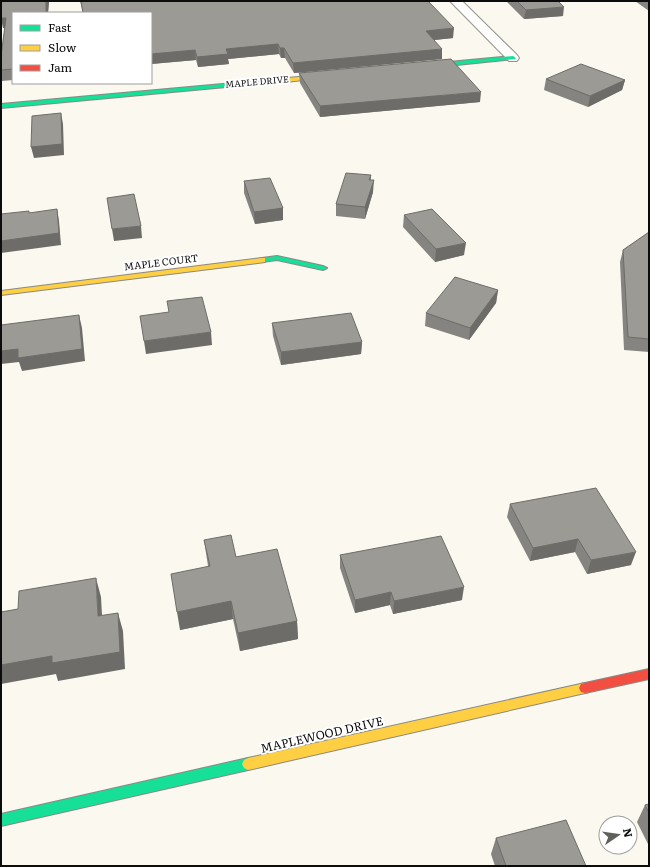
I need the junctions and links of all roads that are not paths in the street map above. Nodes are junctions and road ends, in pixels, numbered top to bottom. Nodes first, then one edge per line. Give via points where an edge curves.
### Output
1 (456, 1) edge
2 (513, 58) joint
3 (419, 67) edge
4 (340, 74) edge
5 (1, 106) edge
6 (323, 268) dead end
7 (1, 293) edge
8 (649, 674) edge
9 (1, 820) edge

1 - 2 street
2 - 3 street
4 - 5 street, MAPLE DRIVE
6 - 7 street, MAPLE COURT via 277,258
8 - 9 street, MAPLEWOOD DRIVE

